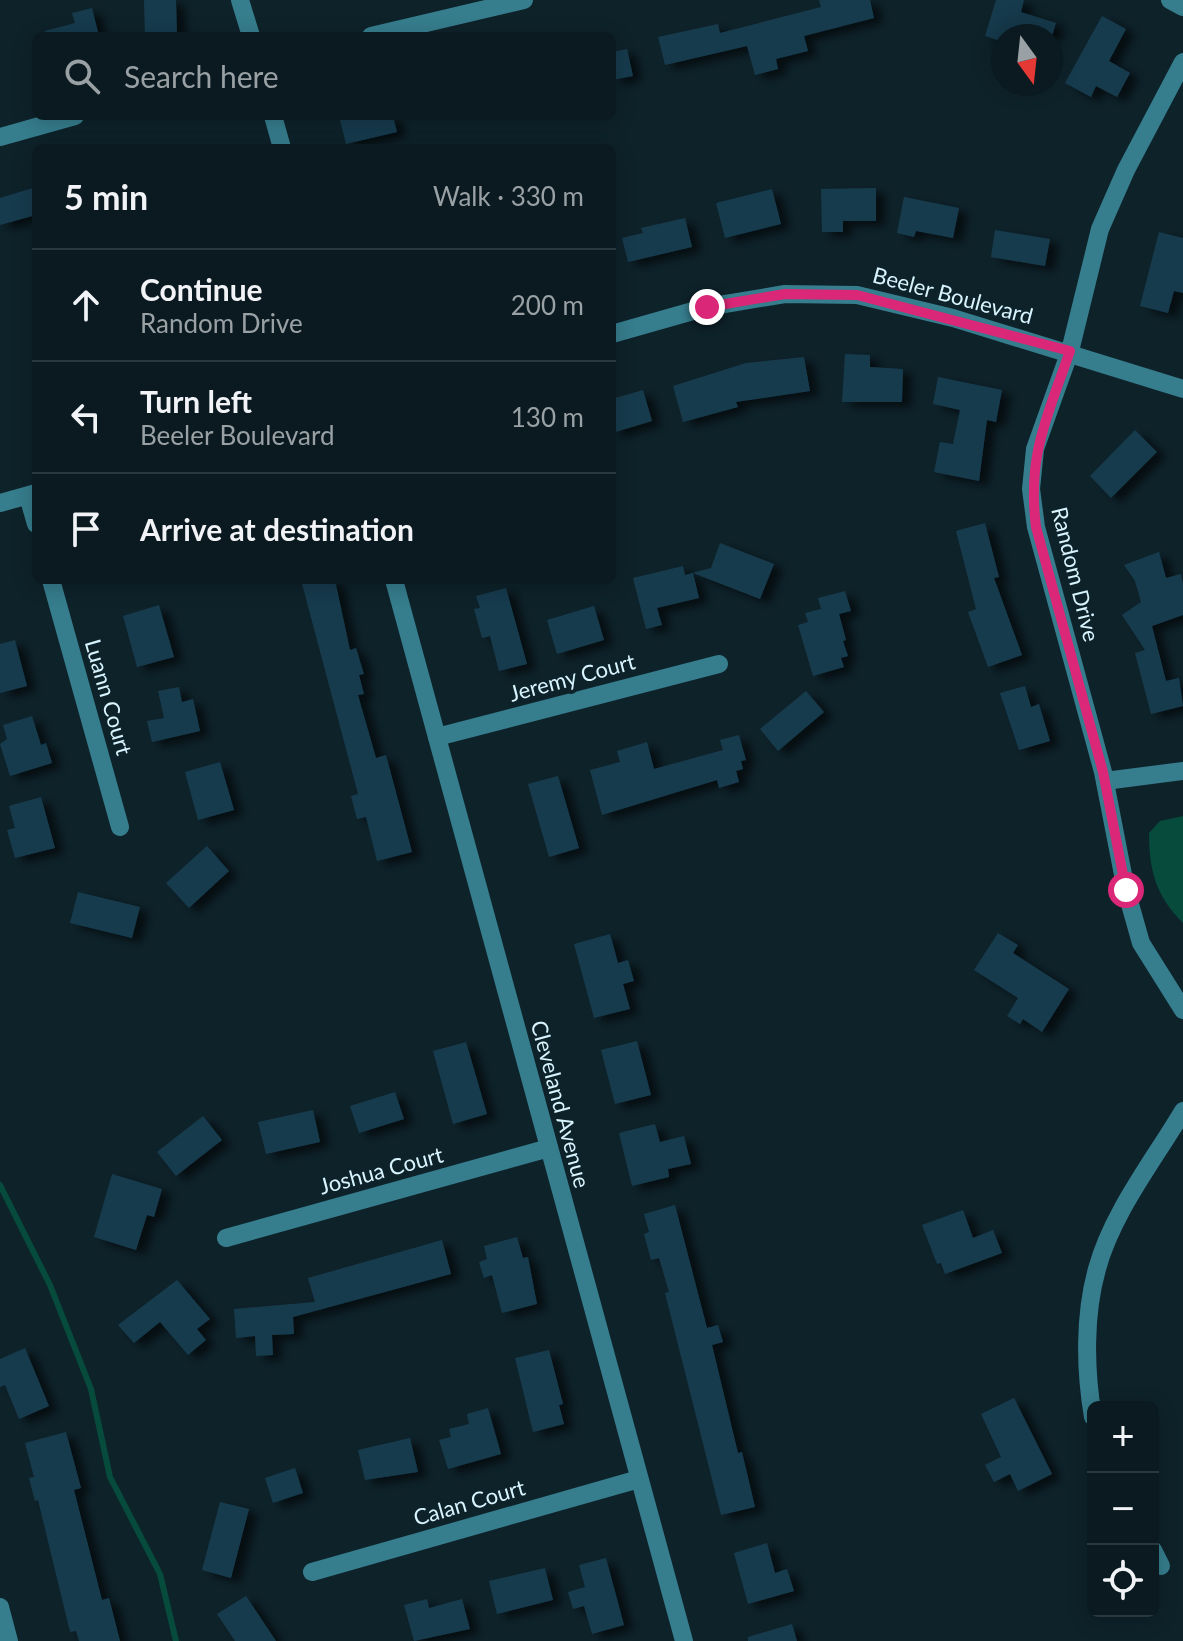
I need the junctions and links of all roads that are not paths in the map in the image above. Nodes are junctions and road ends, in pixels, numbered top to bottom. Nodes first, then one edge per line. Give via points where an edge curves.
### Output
1 (240, 0) edge
2 (524, 0) edge
3 (1170, 0) edge
4 (1183, 7) edge
5 (250, 32) edge
6 (388, 32) edge
7 (1183, 62) edge
8 (61, 120) edge
9 (274, 120) edge
10 (0, 137) edge
11 (281, 144) edge
12 (616, 333) edge
13 (1070, 351) junction
14 (1183, 389) edge
15 (32, 494) edge
16 (0, 503) edge
17 (52, 584) edge
18 (395, 584) edge
19 (719, 664) dead end
20 (437, 737) junction
21 (1183, 771) edge
22 (1105, 781) junction
23 (120, 827) dead end
24 (1183, 1010) edge
25 (1183, 1111) edge
26 (549, 1148) junction
27 (226, 1238) dead end
28 (1090, 1401) edge
29 (639, 1479) junction
30 (312, 1572) dead end
31 (0, 1607) edge
32 (9, 1641) edge
33 (684, 1641) edge

1 - 5 street
2 - 6 street
3 - 4 street
7 - 13 street, Random Drive via 1100,229
8 - 10 street
9 - 11 street
12 - 13 street, Beeler Boulevard via 707,307 785,294 857,295
13 - 14 street, Beeler Boulevard
13 - 22 street, Random Drive via 1035,449 1031,489 1036,527
15 - 16 street
17 - 23 street, Luann Court
18 - 20 street, Cleveland Avenue
19 - 20 street, Jeremy Court
20 - 26 street, Cleveland Avenue
21 - 22 street
22 - 24 street, Random Drive via 1141,943
25 - 28 street via 1119,1218 1097,1269 1088,1333
26 - 27 street, Joshua Court
26 - 29 street, Cleveland Avenue
29 - 30 street, Calan Court
29 - 33 street, Cleveland Avenue
31 - 32 street

